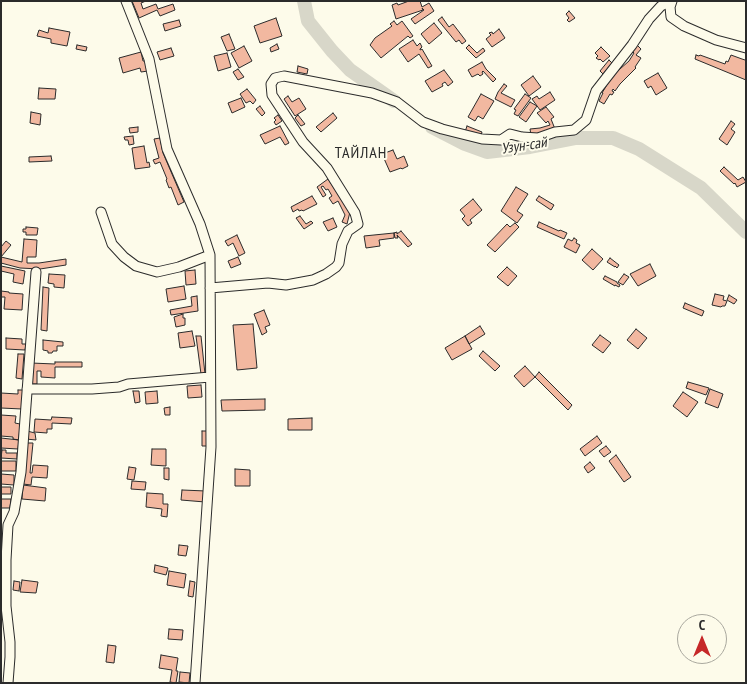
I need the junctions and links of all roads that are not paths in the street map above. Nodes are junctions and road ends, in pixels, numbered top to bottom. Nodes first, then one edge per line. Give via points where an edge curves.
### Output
1 (126, 1) edge
2 (672, 1) edge
3 (746, 48) edge
4 (101, 212) dead end
5 (210, 256) junction
6 (36, 272) dead end
7 (210, 288) junction
8 (210, 377) junction
9 (27, 389) junction
10 (5, 525) edge
11 (8, 683) edge
12 (195, 683) edge

1 - 5 street via 149,59 166,149 200,224
2 - 3 street via 671,17 684,26
2 - 7 street via 661,6 649,19 596,91 586,120 574,130 538,138 510,134 501,140 482,139 423,122 397,102 372,93 284,76 275,78 271,84 272,95 302,142 327,168 358,224 348,231 336,267 313,280 286,285 268,283
4 - 5 street via 112,244 136,266 157,272 180,268
5 - 7 street
6 - 9 street
7 - 8 street
8 - 9 street via 92,389
8 - 12 street via 211,447
9 - 10 street via 21,472 14,512
10 - 11 street via 10,642

